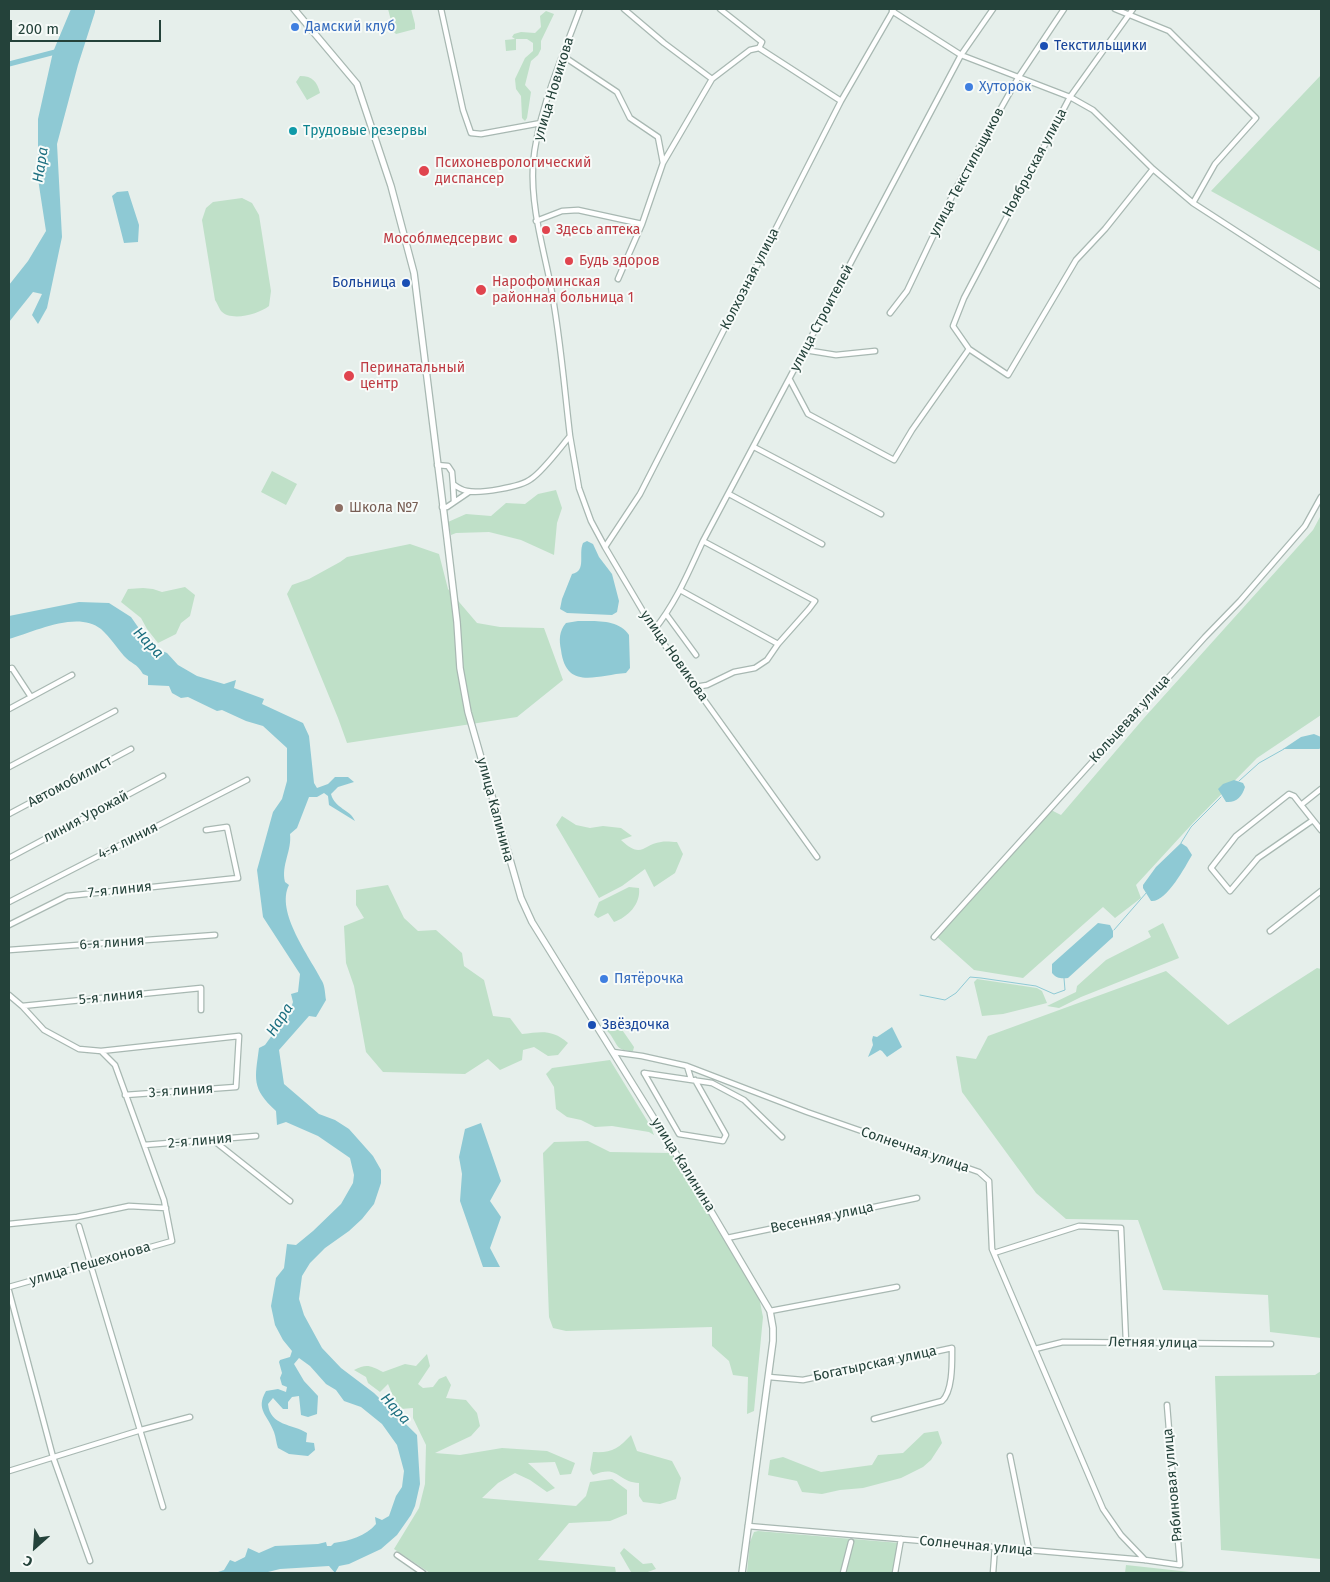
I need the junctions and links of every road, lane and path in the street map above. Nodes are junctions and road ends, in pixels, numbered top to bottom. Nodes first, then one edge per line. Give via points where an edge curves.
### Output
1 (294, 9) edge
2 (441, 9) edge
3 (580, 9) edge
4 (624, 9) edge
5 (993, 9) edge
6 (1064, 9) edge
7 (1115, 9) edge
8 (1133, 9) edge
9 (723, 10) edge
10 (893, 10) edge
11 (1129, 15) junction
12 (759, 48) junction
13 (961, 55) junction
14 (563, 56) junction
15 (1018, 78) junction
16 (712, 79) junction
17 (1070, 97) junction
18 (841, 101) junction
19 (540, 123) junction
20 (663, 163) junction
21 (1153, 169) junction
22 (1193, 203) junction
23 (536, 221) junction
24 (642, 224) junction
25 (618, 279) dead end
26 (1321, 286) edge
27 (890, 313) dead end
28 (969, 349) junction
29 (805, 350) junction
30 (875, 350) dead end
31 (790, 380) junction
32 (570, 436) junction
33 (754, 447) junction
34 (436, 465) junction
35 (453, 484) junction
36 (469, 492) junction
37 (729, 494) junction
38 (1321, 497) edge
39 (454, 502) junction
40 (442, 507) junction
41 (882, 514) dead end
42 (703, 541) junction
43 (822, 544) dead end
44 (605, 547) junction
45 (680, 590) junction
46 (666, 614) junction
47 (654, 630) junction
48 (778, 644) junction
49 (696, 655) dead end
50 (9, 668) edge
51 (72, 675) dead end
52 (695, 687) junction
53 (31, 697) junction
54 (9, 709) edge
55 (115, 711) dead end
56 (132, 749) dead end
57 (9, 767) edge
58 (162, 776) dead end
59 (247, 780) dead end
60 (1321, 789) edge
61 (1302, 805) junction
62 (9, 814) edge
63 (1313, 820) junction
64 (206, 830) dead end
65 (1321, 830) edge
66 (817, 857) dead end
67 (9, 858) edge
68 (1321, 891) edge
69 (9, 902) edge
70 (9, 925) edge
71 (1270, 931) dead end
72 (215, 935) dead end
73 (934, 937) dead end
74 (9, 950) edge
75 (9, 996) edge
76 (22, 1006) junction
77 (201, 1010) dead end
78 (101, 1051) junction
79 (613, 1052) junction
80 (687, 1066) junction
81 (693, 1080) junction
82 (125, 1095) junction
83 (256, 1136) dead end
84 (782, 1137) dead end
85 (213, 1140) junction
86 (144, 1145) junction
87 (917, 1198) dead end
88 (290, 1201) dead end
89 (166, 1208) junction
90 (9, 1224) edge
91 (79, 1226) dead end
92 (727, 1238) junction
93 (994, 1253) junction
94 (89, 1263) junction
95 (9, 1287) edge
96 (897, 1287) dead end
97 (9, 1291) edge
98 (770, 1311) junction
99 (1126, 1342) junction
100 (1271, 1344) dead end
101 (1035, 1349) junction
102 (769, 1376) junction
103 (1166, 1405) dead end
104 (190, 1417) dead end
105 (874, 1418) dead end
106 (141, 1430) junction
107 (53, 1456) junction
108 (1010, 1456) dead end
109 (9, 1471) edge
110 (163, 1507) dead end
111 (748, 1526) junction
112 (900, 1539) junction
113 (851, 1542) dead end
114 (996, 1547) junction
115 (1029, 1550) junction
116 (397, 1555) dead end
117 (1145, 1560) junction
118 (90, 1561) dead end
119 (1180, 1565) joint
120 (423, 1573) edge
121 (742, 1573) edge
122 (843, 1573) edge
123 (895, 1573) edge
124 (993, 1573) edge

1 - 34 street, улица Калинина via 357,84 391,186 414,273
2 - 19 street via 471,133
3 - 14 street, улица Новикова
4 - 16 street
5 - 13 street, улица Строителей
6 - 15 street, улица Текстильщиков
7 - 11 street
8 - 11 street, Ноябрьская улица
9 - 12 street via 762,42
10 - 13 street
10 - 18 street, Колхозная улица
11 - 17 street, Ноябрьская улица
11 - 22 street via 1169,30 1256,118 1215,164
12 - 16 street via 750,50
12 - 18 street
13 - 15 street
13 - 29 street, улица Строителей
14 - 19 street, улица Новикова
14 - 20 street via 616,92 630,118 658,137
15 - 17 street
15 - 27 street, улица Текстильщиков via 955,190 907,290
16 - 20 street
17 - 21 street via 1093,110
17 - 28 street, Ноябрьская улица via 964,298 953,326
18 - 44 street, Колхозная улица via 640,494
19 - 23 street, улица Новикова via 533,164
20 - 24 street
21 - 22 street
21 - 28 street via 1076,260 1008,375
22 - 26 street
23 - 24 street via 562,211 578,210
23 - 32 street, улица Новикова via 550,283
24 - 25 street
28 - 31 street via 894,460 808,414
29 - 30 street via 836,355
29 - 31 street, улица Строителей
31 - 33 street, улица Строителей
32 - 36 street via 531,480 506,488
32 - 44 street, улица Новикова via 580,488 591,521
33 - 37 street, улица Строителей
33 - 41 street
34 - 35 street via 448,466
34 - 40 street, улица Калинина
35 - 36 street
35 - 39 street
36 - 39 street
37 - 42 street, улица Строителей
37 - 43 street
38 - 73 street, Кольцевая улица via 1305,526 1240,601
39 - 40 street
40 - 79 street, улица Калинина via 465,697 515,882 532,922
42 - 45 street, улица Строителей
42 - 48 street via 815,601
44 - 47 street, улица Новикова
45 - 46 street, улица Строителей
45 - 48 street
46 - 47 street, улица Строителей
46 - 49 street
47 - 52 street, улица Новикова
48 - 52 street via 767,660 755,668 734,672
50 - 53 street
51 - 53 street
52 - 66 street, улица Новикова
53 - 54 street
55 - 57 street
56 - 62 street, Автомобилист
58 - 67 street, линия Урожай
59 - 69 street, 4-я линия
60 - 61 street
61 - 63 street
61 - 63 street via 1289,794 1236,836 1211,868 1230,891 1258,858
63 - 65 street
64 - 70 street, 7-я линия via 227,827 238,878 67,896
68 - 71 street
72 - 74 street, 6-я линия
75 - 76 street
76 - 77 street, 5-я линия via 201,988
76 - 78 street via 44,1030 79,1050
78 - 82 street via 115,1066
78 - 82 street, 3-я линия via 240,1036 236,1087
79 - 80 street, Солнечная улица
79 - 92 street, улица Калинина
80 - 81 street
80 - 93 street, Солнечная улица via 979,1172 989,1181
81 - 81 street via 726,1135 723,1141 679,1134 644,1073
81 - 84 street via 712,1082 744,1100
82 - 86 street
83 - 85 street, 2-я линия
85 - 86 street, 2-я линия
85 - 88 street
86 - 89 street
87 - 92 street, Весенняя улица
89 - 90 street via 129,1206 77,1218
89 - 94 street, улица Пешехонова via 172,1240
91 - 94 street
92 - 98 street, улица Калинина
93 - 99 street via 1079,1226 1121,1228
93 - 101 street, Солнечная улица
94 - 95 street, улица Пешехонова
94 - 106 street
96 - 98 street
97 - 107 street
98 - 102 street, улица Калинина via 774,1332
99 - 100 street, Летняя улица
99 - 101 street, Летняя улица via 1064,1342
101 - 117 street, Солнечная улица via 1102,1508 1121,1535
102 - 105 street, Богатырская улица via 803,1380 952,1348 948,1395 942,1401
102 - 111 street, улица Калинина
103 - 119 street, Рябиновая улица
104 - 106 street
106 - 107 street
106 - 110 street
107 - 109 street
107 - 118 street
108 - 115 street
111 - 112 street, Солнечная улица
111 - 121 street, улица Калинина
112 - 114 street, Солнечная улица
112 - 123 street
113 - 122 street
114 - 115 street, Солнечная улица
114 - 124 street
115 - 117 street, Солнечная улица
116 - 120 street
117 - 119 street, Солнечная улица

